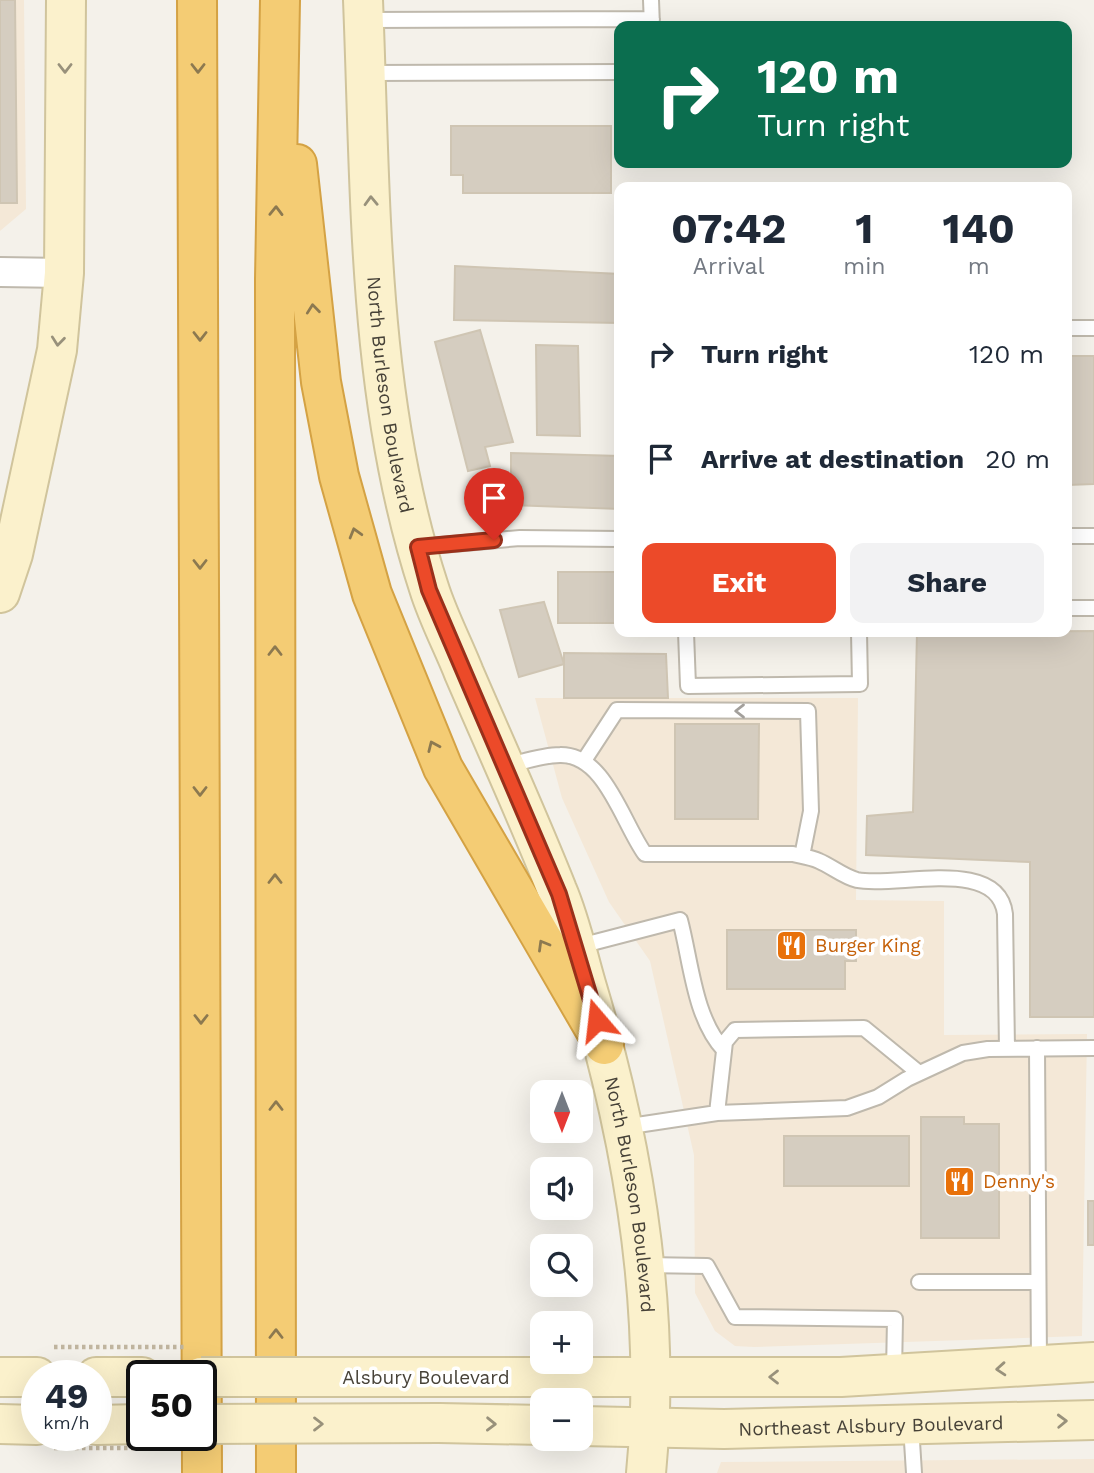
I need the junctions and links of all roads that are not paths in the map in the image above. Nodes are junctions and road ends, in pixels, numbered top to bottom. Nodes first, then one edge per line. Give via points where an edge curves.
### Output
1 (65, 0) edge
2 (197, 0) edge
3 (280, 0) edge
4 (651, 0) edge
5 (364, 10) edge
6 (614, 21) edge
7 (652, 21) edge
8 (614, 72) edge
9 (366, 73) junction
10 (0, 272) edge
11 (64, 273) junction
12 (1072, 328) edge
13 (1094, 328) edge
14 (1072, 536) edge
15 (1094, 536) edge
16 (614, 539) edge
17 (418, 547) junction
18 (0, 593) edge
19 (1072, 608) edge
20 (1094, 608) edge
21 (686, 637) edge
22 (859, 637) edge
23 (585, 759) junction
24 (505, 767) junction
25 (802, 856) junction
26 (575, 947) junction
27 (604, 1045) junction
28 (1037, 1048) junction
29 (1094, 1048) edge
30 (1007, 1049) junction
31 (724, 1050) junction
32 (919, 1073) junction
33 (717, 1113) junction
34 (621, 1127) junction
35 (643, 1265) junction
36 (919, 1282) dead end
37 (1038, 1282) junction
38 (201, 1360) edge
39 (1094, 1362) edge
40 (1039, 1367) junction
41 (894, 1376) junction
42 (0, 1377) edge
43 (21, 1377) edge
44 (217, 1377) edge
45 (650, 1377) junction
46 (1094, 1420) edge
47 (0, 1424) edge
48 (911, 1424) junction
49 (21, 1425) edge
50 (530, 1425) edge
51 (593, 1426) edge
52 (650, 1428) junction
53 (217, 1448) edge
54 (276, 1462) edge
55 (646, 1473) edge
56 (914, 1473) edge

1 -> 11 main road
2 -> 38 highway
27 -> 3 highway via 443,768 372,594 339,476 321,382
54 -> 3 highway via 275,279
4 - 7 lane
5 - 6 lane
5 - 9 main road, North Burleson Boulevard
8 - 9 lane
17 -> 9 main road, North Burleson Boulevard via 396,463 381,359
10 - 11 street
11 -> 18 main road via 57,349 13,554
12 - 13 lane
14 - 15 lane
16 - 17 lane via 520,538
17 - 24 main road, North Burleson Boulevard via 429,590
19 - 20 lane
21 - 22 lane via 688,686 860,684
23 - 24 lane via 561,755
23 - 25 lane via 606,784 645,854
25 -> 23 lane via 811,811 808,711 617,710
24 - 26 main road, North Burleson Boulevard via 559,894
25 - 30 lane via 857,880 968,881 999,894 1005,914
26 - 27 main road, North Burleson Boulevard
26 - 31 lane via 680,920 704,1017 712,1037
27 - 34 main road, North Burleson Boulevard
28 - 29 lane
28 - 30 lane
28 - 37 lane
30 - 32 lane via 963,1053
31 - 32 lane via 735,1030 864,1028
31 - 33 lane
32 - 33 lane via 878,1097 847,1108
33 - 34 lane
34 - 35 main road, North Burleson Boulevard
35 - 41 lane via 707,1266 735,1317 895,1319
35 - 45 main road, North Burleson Boulevard
36 - 37 lane
37 - 40 lane
39 - 40 main road
40 -> 41 main road
41 -> 45 main road
42 - 43 main road
44 - 45 main road, Alsbury Boulevard, bridge
45 - 52 main road, North Burleson Boulevard
48 -> 46 main road, Northeast Alsbury Boulevard
47 - 49 main road
48 - 52 main road, Northeast Alsbury Boulevard
48 - 56 lane
53 -> 50 main road, bridge via 439,1423
51 - 52 main road
52 - 55 main road, North Burleson Boulevard

